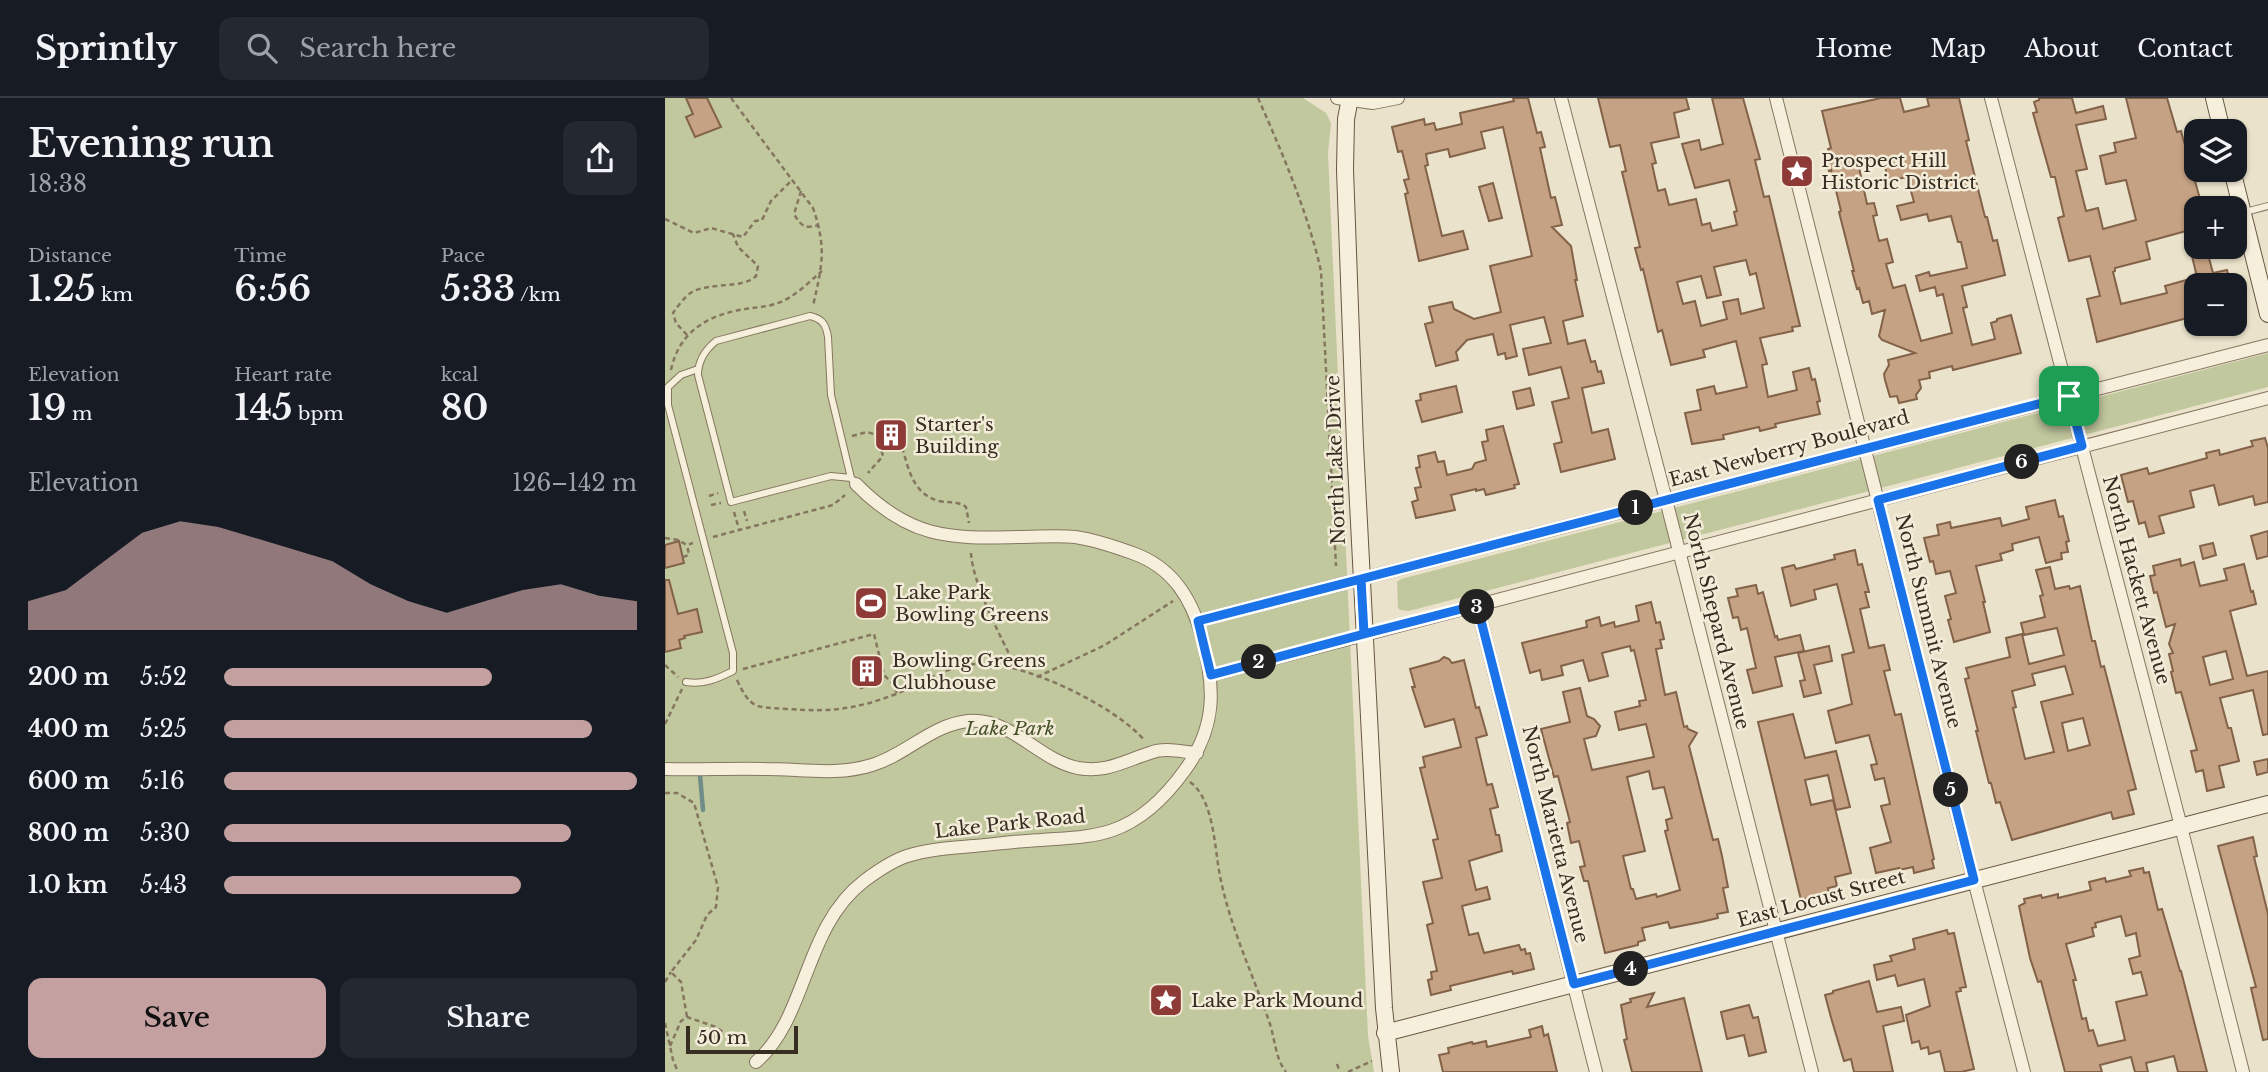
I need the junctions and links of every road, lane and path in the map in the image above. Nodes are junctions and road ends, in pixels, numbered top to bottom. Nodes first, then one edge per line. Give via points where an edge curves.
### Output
1 (731, 98) edge
2 (1258, 98) edge
3 (1398, 98) edge
4 (1561, 98) edge
5 (1776, 98) edge
6 (1991, 98) edge
7 (2214, 98) edge
8 (1345, 99) edge
9 (2219, 119) edge
10 (793, 180) junction
11 (801, 191) junction
12 (2268, 206) edge
13 (2247, 212) edge
14 (665, 219) edge
15 (819, 225) junction
16 (2247, 229) edge
17 (733, 234) junction
18 (822, 271) junction
19 (2268, 314) edge
20 (810, 316) junction
21 (687, 335) junction
22 (2268, 345) edge
23 (698, 369) junction
24 (668, 387) junction
25 (2069, 396) junction
26 (2268, 398) edge
27 (842, 439) junction
28 (2082, 446) junction
29 (881, 449) junction
30 (1865, 449) junction
31 (868, 473) dead end
32 (853, 481) junction
33 (845, 495) dead end
34 (1666, 500) junction
35 (1878, 500) junction
36 (738, 524) dead end
37 (969, 524) dead end
38 (740, 531) junction
39 (665, 538) edge
40 (704, 540) junction
41 (687, 545) junction
42 (1679, 552) junction
43 (971, 553) dead end
44 (683, 557) dead end
45 (1336, 566) dead end
46 (1361, 579) junction
47 (1173, 601) dead end
48 (1477, 605) junction
49 (1198, 621) junction
50 (1364, 634) junction
51 (665, 665) edge
52 (1016, 668) junction
53 (733, 671) junction
54 (1211, 675) junction
55 (1037, 677) junction
56 (686, 682) joint
57 (897, 693) junction
58 (677, 699) dead end
59 (665, 724) edge
60 (1147, 744) dead end
61 (1197, 753) junction
62 (665, 769) edge
63 (1195, 785) dead end
64 (665, 793) edge
65 (2268, 804) edge
66 (2182, 827) junction
67 (1974, 880) junction
68 (1776, 932) junction
69 (671, 972) junction
70 (665, 982) edge
71 (1574, 984) junction
72 (687, 1017) junction
73 (665, 1023) edge
74 (1385, 1033) junction
75 (738, 1043) dead end
76 (670, 1046) junction
77 (1372, 1061) dead end
78 (756, 1062) dead end
79 (1279, 1064) junction
80 (1337, 1064) dead end
81 (678, 1072) edge
82 (1278, 1072) edge
83 (1286, 1072) edge
84 (1341, 1072) edge
85 (1348, 1072) edge
86 (1391, 1072) edge
87 (1596, 1072) edge
88 (1812, 1072) edge
89 (2024, 1072) edge
90 (2242, 1072) edge

1 - 10 path
2 - 45 path via 1321,271
3 - 8 street via 1373,103
4 - 34 street, North Shepard Avenue
5 - 30 street, North Summit Avenue
6 - 25 street, North Hackett Avenue
7 - 9 main road
8 - 46 main road, North Lake Drive
10 - 11 path
10 - 17 path via 771,201 762,220 755,221 743,237
11 - 15 path
11 - 15 path via 794,214 804,227
12 - 13 lane
14 - 17 path via 694,233 711,228
15 - 18 path
16 - 19 main road
17 - 21 path via 738,247 758,266 756,276 689,293 673,313
18 - 20 path
18 - 21 path via 783,301 716,316
20 - 23 lane via 716,341 702,355
20 - 27 lane via 822,320 827,328 831,395
21 - 24 path via 676,350
22 - 25 street, East Newberry Boulevard
23 - 24 lane via 681,375
23 - 32 lane via 731,502 831,476
24 - 40 lane
25 - 28 street, North Hackett Avenue
25 - 30 street, East Newberry Boulevard
26 - 28 street
27 - 29 path via 867,432 877,435
27 - 32 lane
28 - 35 street
28 - 66 street, North Hackett Avenue
29 - 31 path via 883,456
29 - 37 path via 901,443 918,489 967,507
30 - 34 street, East Newberry Boulevard
30 - 35 street, North Summit Avenue
32 - 49 street, Lake Park Road via 898,518 936,533 970,538 1075,537 1143,557 1177,582
33 - 38 path via 833,505
34 - 42 street, North Shepard Avenue
34 - 46 street, East Newberry Boulevard
35 - 42 street
35 - 67 street, North Summit Avenue
36 - 38 path
38 - 40 path
39 - 41 path
40 - 41 path
40 - 53 lane via 733,653
41 - 44 path via 689,555
42 - 48 street
42 - 68 street, North Shepard Avenue
43 - 52 path via 992,619
46 - 49 street, East Newberry Boulevard
46 - 50 main road, North Lake Drive
47 - 55 path via 1105,645
48 - 50 street
48 - 71 street, North Marietta Avenue
49 - 54 street, Lake Park Road
50 - 54 street
50 - 74 main road, North Lake Drive
51 - 56 path
52 - 55 path
52 - 57 path via 974,664
53 - 56 lane via 708,682
53 - 57 path via 744,696 764,708 830,711
53 - 57 path via 874,634 884,676
54 - 61 street, Lake Park Road via 1206,730
55 - 60 path via 1100,705
58 - 59 path
61 - 62 street via 1151,752 1128,763 1088,769 1058,761 1009,730 982,720 935,730 894,755 856,769
61 - 78 street, Lake Park Road via 1168,792 1114,830 936,849 905,856 861,883 817,943 782,1031
63 - 79 path via 1211,818 1232,919 1269,1021
64 - 69 path via 677,793 694,803 718,887 716,907
65 - 66 main road, East Locust Street
66 - 67 main road, East Locust Street
66 - 90 street, North Hackett Avenue
67 - 68 main road, East Locust Street
67 - 89 street, North Summit Avenue
68 - 71 main road, East Locust Street
68 - 88 street, North Shepard Avenue
69 - 70 path
69 - 72 path via 681,982
71 - 74 main road, East Locust Street
71 - 87 street, North Marietta Avenue
72 - 75 path via 716,1027
72 - 76 path
73 - 76 path
74 - 86 main road, North Lake Drive
76 - 81 path
77 - 85 path
79 - 82 path
79 - 83 path
80 - 84 path

